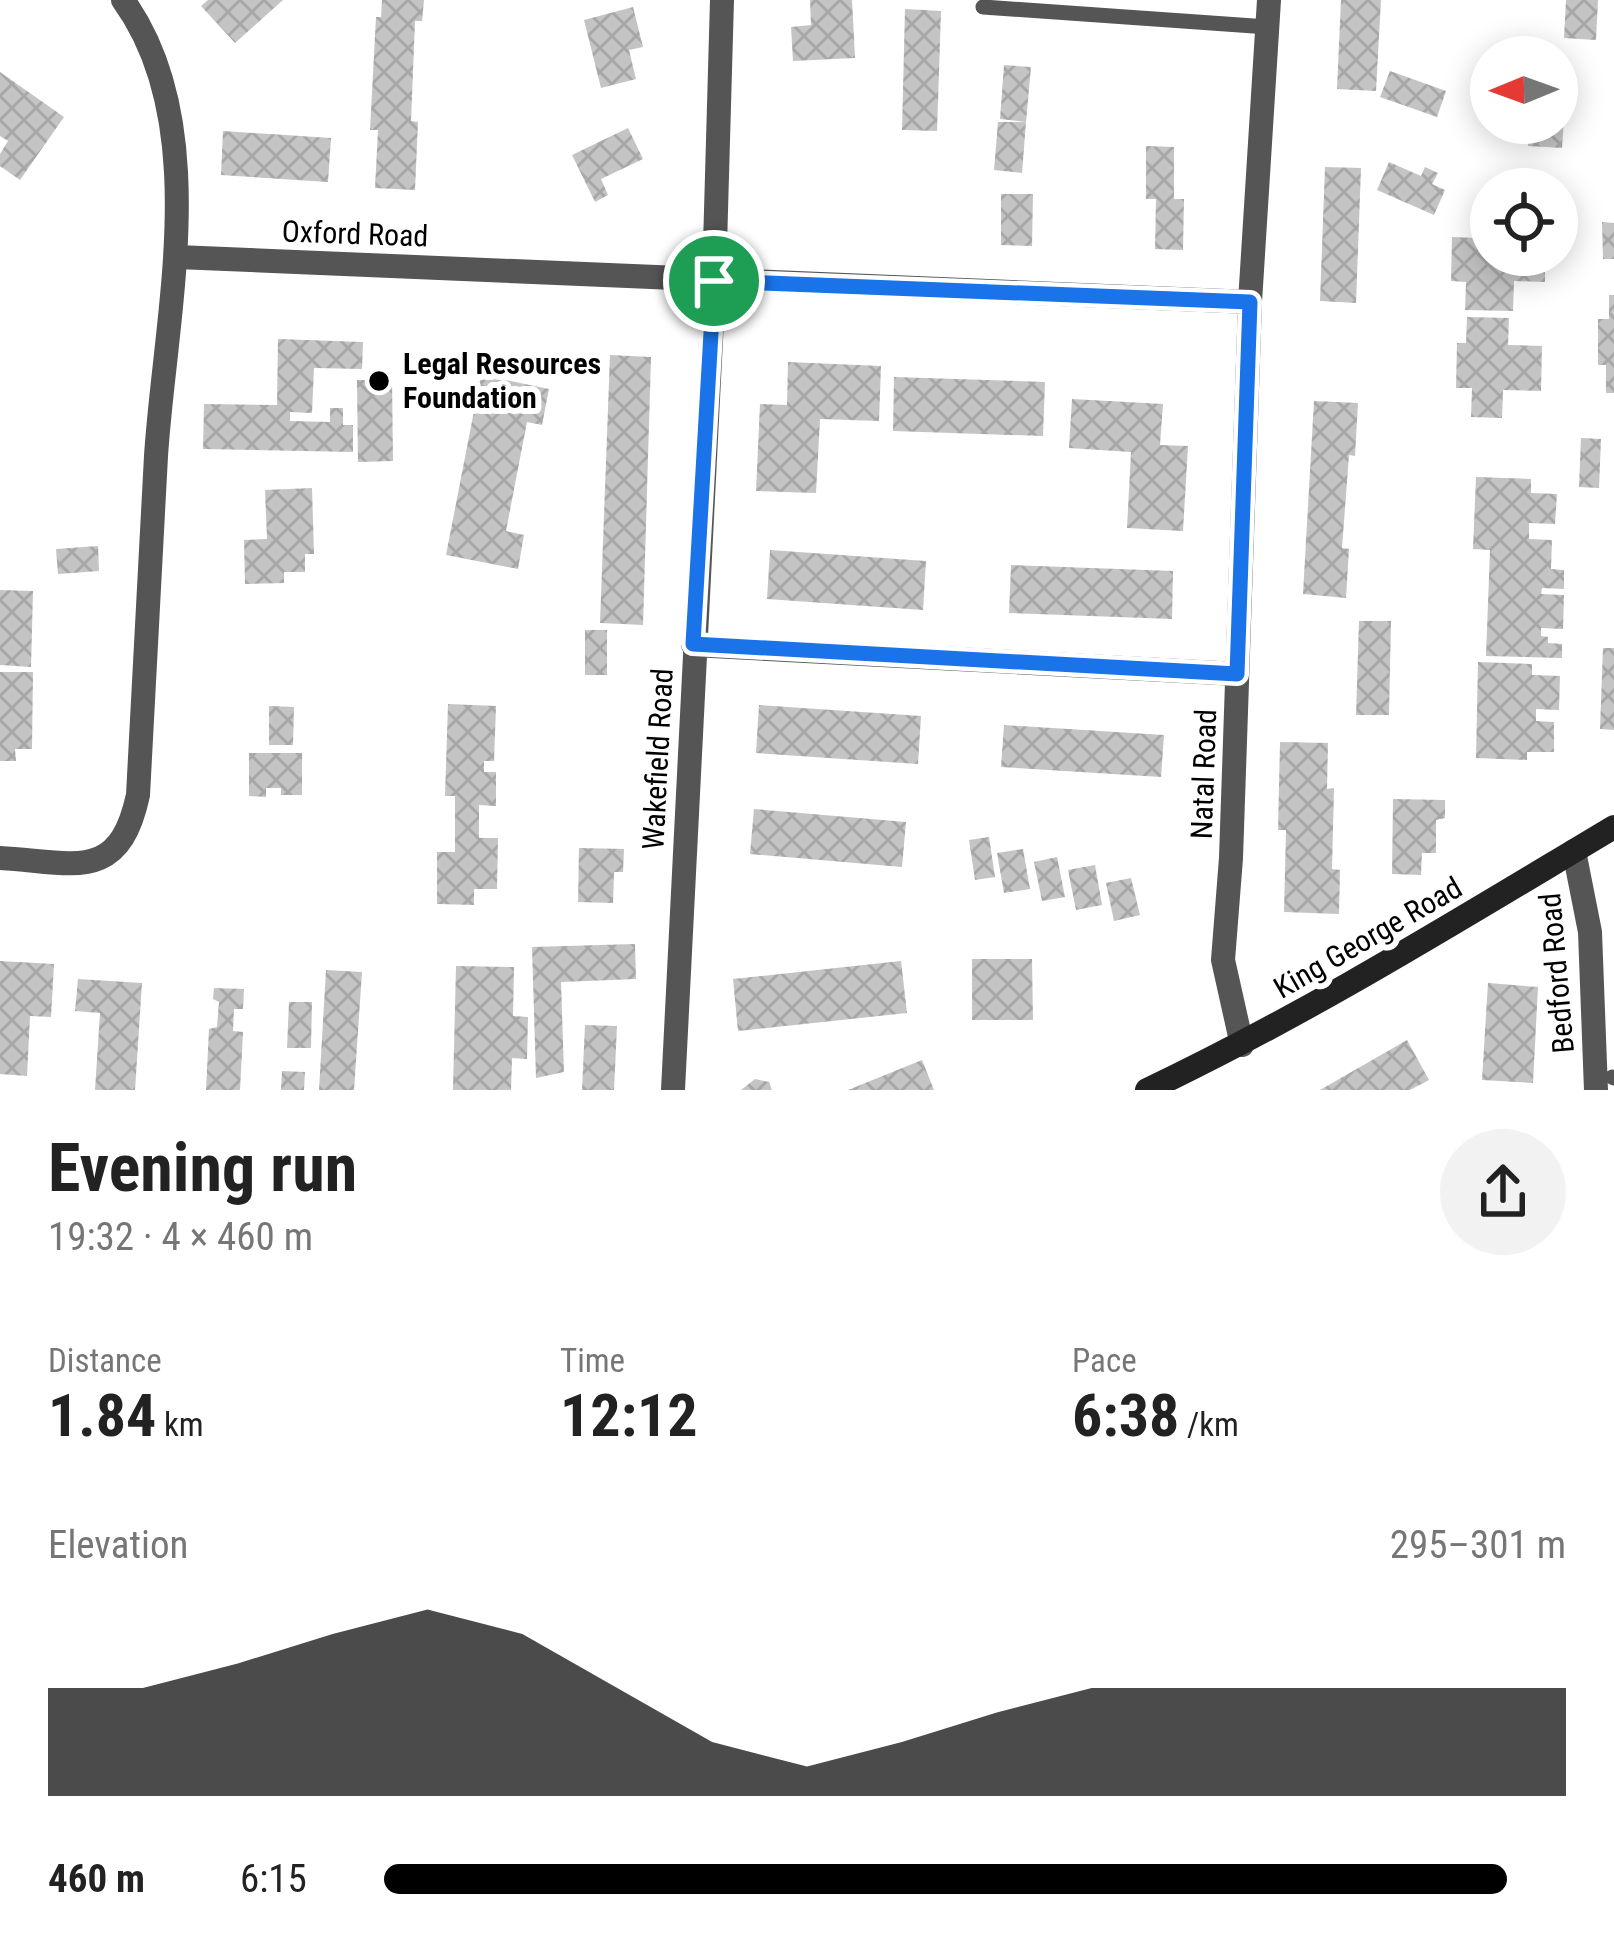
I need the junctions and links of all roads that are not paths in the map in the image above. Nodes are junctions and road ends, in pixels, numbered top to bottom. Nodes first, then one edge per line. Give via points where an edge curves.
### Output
1 (124, 0) edge
2 (722, 0) edge
3 (1269, 0) edge
4 (983, 7) dead end
5 (1268, 27) junction
6 (177, 256) junction
7 (714, 281) junction
8 (1250, 302) junction
9 (693, 644) junction
10 (1237, 674) junction
11 (1614, 827) edge
12 (1574, 851) junction
13 (0, 859) edge
14 (1242, 1045) junction
15 (1607, 1082) edge
16 (673, 1090) edge
17 (1147, 1090) edge

1 - 6 street via 141,24 166,100
2 - 7 street, Wakefield Road
3 - 5 street, Natal Road
4 - 5 lane
5 - 8 street, Natal Road
6 - 7 street, Oxford Road
6 - 13 street via 160,389 132,822 111,855 89,862
7 - 8 street, Oxford Road
7 - 9 street, Wakefield Road
8 - 10 street, Natal Road
9 - 10 street
9 - 16 street, Wakefield Road
10 - 14 street, Natal Road via 1223,960
11 - 12 main road, King George Road
12 - 14 main road, King George Road
12 - 15 street, Bedford Road
14 - 17 main road, King George Road

